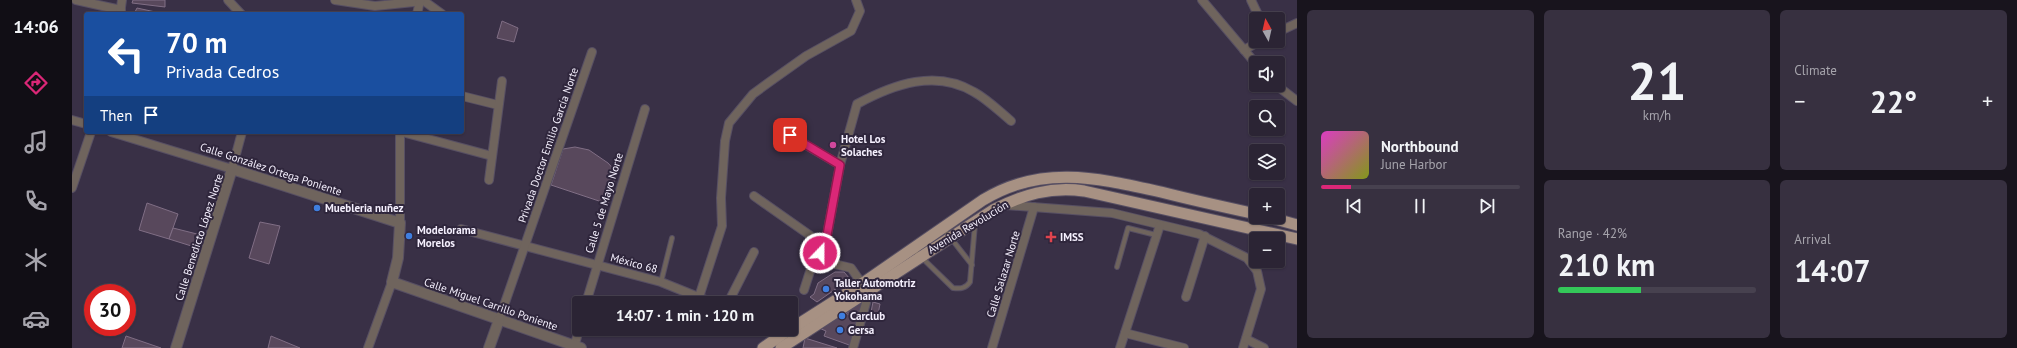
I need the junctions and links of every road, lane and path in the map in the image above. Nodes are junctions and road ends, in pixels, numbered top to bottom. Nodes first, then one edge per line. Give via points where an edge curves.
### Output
1 (76, 0) edge
2 (122, 0) edge
3 (228, 0) edge
4 (335, 0) edge
5 (856, 0) edge
6 (1202, 0) edge
7 (1251, 0) edge
8 (420, 1) junction
9 (120, 12) edge
10 (239, 12) edge
11 (417, 12) edge
12 (439, 12) edge
13 (1257, 12) edge
14 (1297, 23) edge
15 (1285, 29) edge
16 (1249, 47) edge
17 (1244, 50) junction
18 (592, 52) dead end
19 (1249, 56) edge
20 (502, 81) dead end
21 (1285, 92) edge
22 (464, 97) edge
23 (1297, 101) edge
24 (498, 106) junction
25 (645, 109) dead end
26 (72, 120) edge
27 (1011, 121) dead end
28 (84, 123) edge
29 (90, 134) edge
30 (118, 134) edge
31 (241, 134) edge
32 (401, 134) edge
33 (409, 134) edge
34 (790, 135) dead end
35 (492, 156) junction
36 (840, 165) junction
37 (232, 169) junction
38 (489, 180) dead end
39 (72, 188) edge
40 (754, 196) dead end
41 (1003, 205) junction
42 (1034, 207) junction
43 (1249, 212) edge
44 (975, 221) junction
45 (1285, 222) edge
46 (400, 223) junction
47 (1160, 225) junction
48 (1297, 225) edge
49 (461, 229) dead end
50 (946, 233) junction
51 (1156, 235) junction
52 (1205, 236) junction
53 (672, 238) dead end
54 (1297, 239) edge
55 (525, 245) junction
56 (825, 246) junction
57 (754, 252) dead end
58 (916, 253) junction
59 (814, 259) junction
60 (597, 265) junction
61 (972, 265) junction
62 (1117, 267) dead end
63 (392, 282) junction
64 (661, 282) junction
65 (865, 287) junction
66 (804, 290) dead end
67 (588, 296) edge
68 (696, 296) edge
69 (699, 296) edge
70 (732, 296) edge
71 (1186, 297) dead end
72 (499, 320) junction
73 (798, 325) edge
74 (1125, 333) junction
75 (578, 336) edge
76 (781, 336) edge
77 (1246, 339) junction
78 (576, 347) edge
79 (176, 348) edge
80 (368, 348) edge
81 (489, 348) edge
82 (763, 348) edge
83 (781, 348) edge
84 (853, 348) edge
85 (992, 348) edge
86 (1120, 348) edge
87 (1184, 348) edge
88 (1243, 348) edge
89 (1264, 348) edge

1 - 9 street
2 - 9 street
3 - 10 street
4 - 8 street via 375,6
5 - 69 street via 860,12 851,31 806,56 753,94 729,123 725,141 722,226
6 - 17 street
7 - 13 street
8 - 11 street
8 - 12 street
14 - 15 street
16 - 17 street
17 - 19 street
18 - 55 street, Privada Doctor Emilio García Norte
20 - 24 street
21 - 23 street
22 - 24 street
24 - 35 street
25 - 60 street, Calle 5 de Mayo Norte
26 - 28 street
27 - 36 street via 975,92 947,81 931,80 900,85 857,104
29 - 39 street
30 - 37 street, Calle González Ortega Poniente
31 - 37 street, Calle Benedicto López Norte
32 - 46 street
33 - 35 street
34 - 36 street
35 - 38 street
36 - 56 street
37 - 46 street, Calle González Ortega Poniente
37 - 79 street, Calle Benedicto López Norte
40 - 56 street
41 - 42 street
41 - 44 main road, Avenida Revolución
41 - 54 main road, Avenida Revolución via 1018,197 1034,193 1073,190
42 - 47 street via 1106,212
42 - 85 street, Calle Salazar Norte
43 - 50 main road, Avenida Revolución via 1143,188 1068,176 1033,180 1001,190
44 - 50 main road, Avenida Revolución
44 - 61 lane
45 - 48 main road
46 - 63 street via 398,258
47 - 51 street
47 - 52 street
49 - 55 street, México 68
50 - 58 main road, Avenida Revolución
50 - 61 lane
51 - 62 lane via 1128,228
51 - 74 street
52 - 71 street
52 - 77 street via 1247,258 1257,271 1261,289
53 - 64 lane
55 - 60 street, México 68
55 - 72 street, Privada Doctor Emilio García Norte
56 - 59 street
57 - 70 street
58 - 61 lane via 953,288 967,287
58 - 65 main road, Avenida Revolución
59 - 65 street via 851,268
59 - 66 street
60 - 64 street, México 68
60 - 67 street, Calle 5 de Mayo Norte
63 - 72 street, Calle Miguel Carrillo Poniente
63 - 80 street
64 - 68 street, México 68
65 - 73 main road, Avenida Revolución
65 - 83 main road, Avenida Revolución
65 - 84 street via 866,303
72 - 78 street, Calle Miguel Carrillo Poniente
72 - 81 street
74 - 86 street
74 - 87 street
75 - 78 street
76 - 82 main road, Avenida Revolución
77 - 88 street
77 - 89 street

